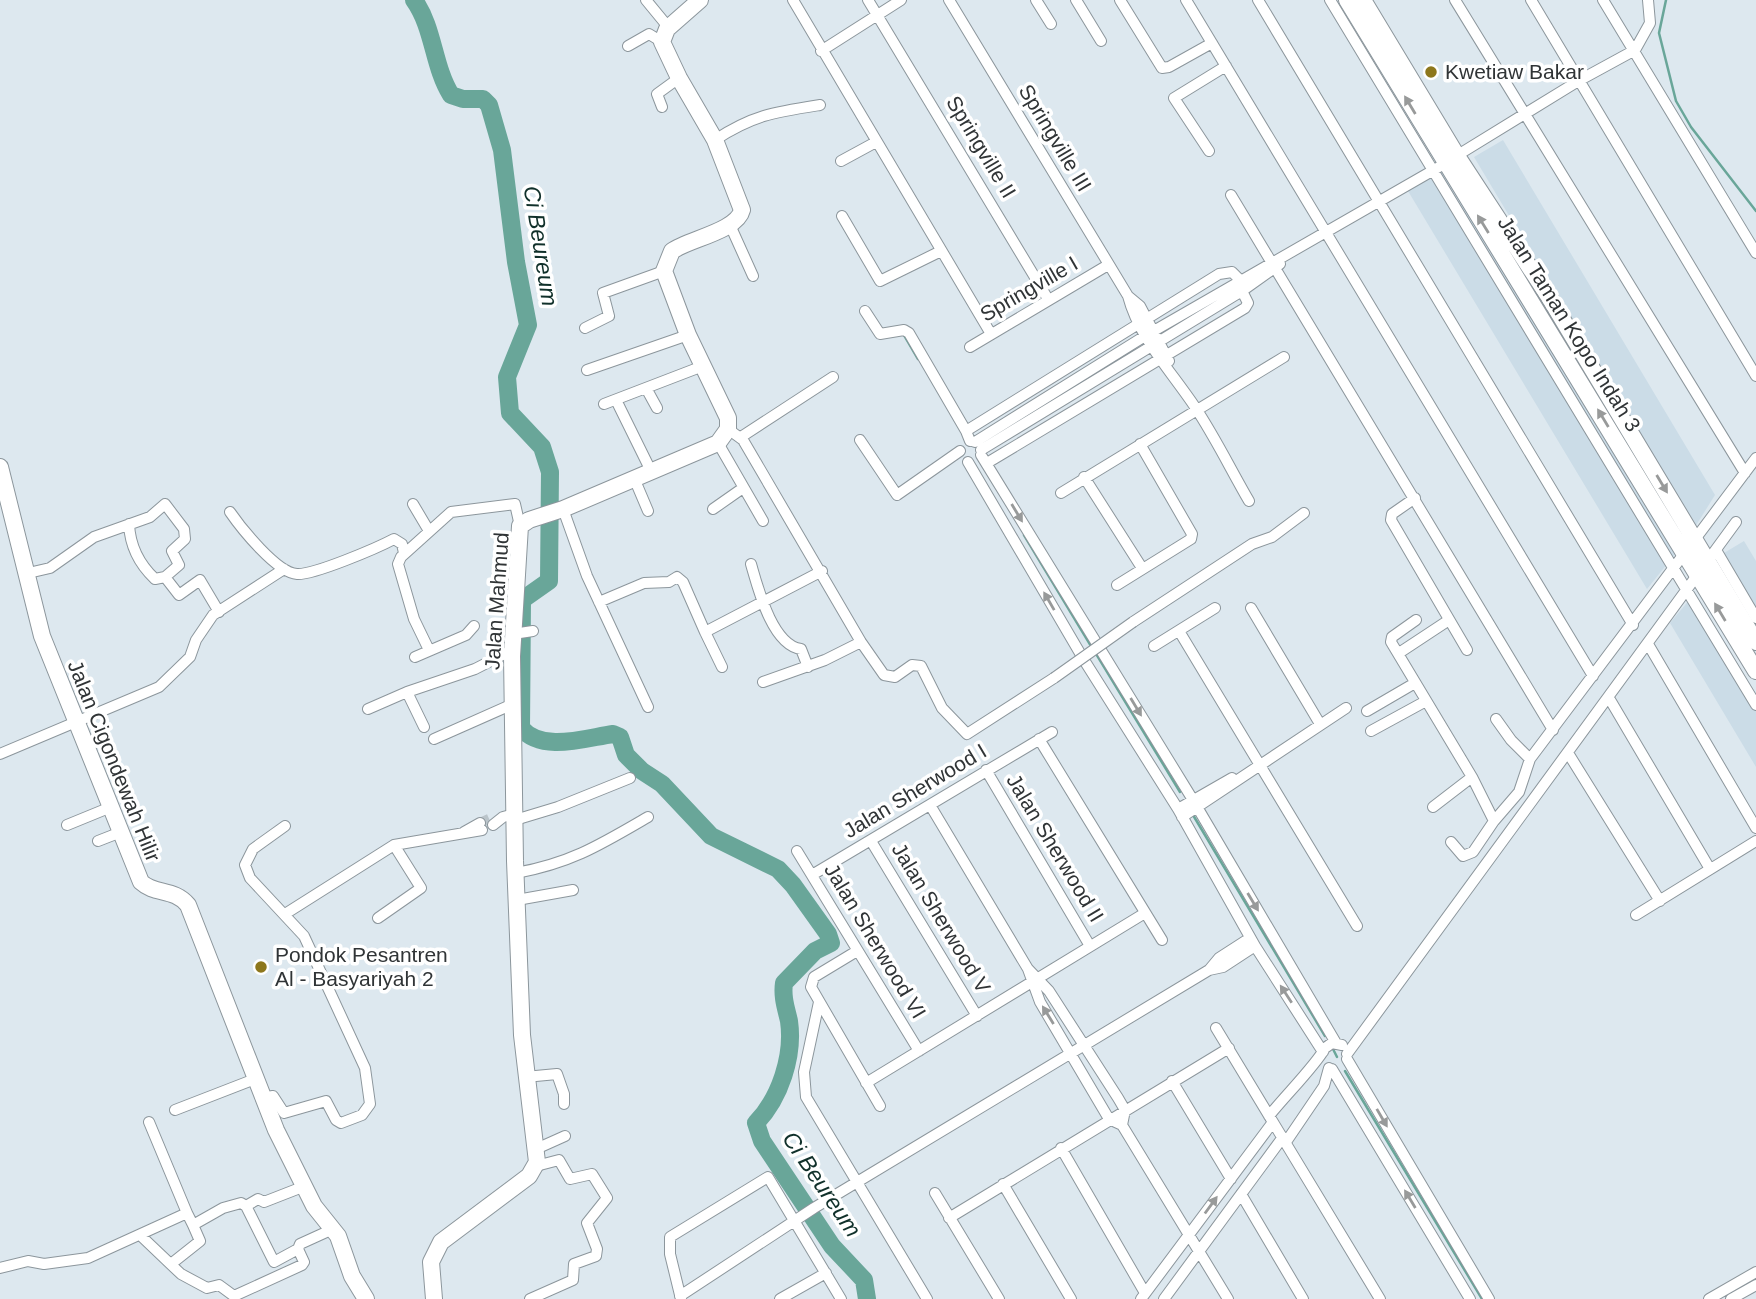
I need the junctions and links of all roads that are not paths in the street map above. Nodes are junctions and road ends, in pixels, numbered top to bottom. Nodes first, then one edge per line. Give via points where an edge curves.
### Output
1 (646, 0) edge
2 (700, 0) edge
3 (793, 0) edge
4 (868, 0) edge
5 (901, 0) edge
6 (949, 0) edge
7 (1036, 0) edge
8 (1076, 0) edge
9 (1120, 0) edge
10 (1186, 0) edge
11 (1258, 0) edge
12 (1330, 0) edge
13 (1347, 0) edge
14 (1363, 0) edge
15 (1455, 0) edge
16 (1531, 0) edge
17 (1603, 0) edge
18 (1648, 0) edge
19 (877, 17) junction
20 (1051, 24) dead end
21 (666, 35) junction
22 (1362, 39) junction
23 (1101, 41) dead end
24 (1212, 43) junction
25 (628, 46) dead end
26 (1634, 50) junction
27 (821, 51) junction
28 (1226, 66) junction
29 (679, 78) junction
30 (1580, 80) junction
31 (820, 105) dead end
32 (662, 107) dead end
33 (1527, 112) junction
34 (715, 140) junction
35 (876, 142) junction
36 (1209, 151) dead end
37 (841, 161) dead end
38 (1445, 163) junction
39 (1231, 195) dead end
40 (1380, 202) junction
41 (842, 216) dead end
42 (730, 225) junction
43 (1326, 233) junction
44 (941, 251) junction
45 (1756, 253) edge
46 (1108, 265) junction
47 (1273, 265) junction
48 (664, 271) junction
49 (753, 276) dead end
50 (1241, 285) junction
51 (1048, 299) junction
52 (865, 311) dead end
53 (1143, 320) junction
54 (585, 328) dead end
55 (991, 334) junction
56 (688, 335) junction
57 (1152, 338) junction
58 (1557, 342) junction
59 (970, 347) dead end
60 (1542, 351) junction
61 (1162, 356) junction
62 (1284, 357) dead end
63 (703, 366) junction
64 (587, 370) dead end
65 (1756, 376) edge
66 (833, 377) dead end
67 (646, 388) junction
68 (616, 400) junction
69 (604, 404) dead end
70 (657, 408) dead end
71 (1196, 410) junction
72 (735, 433) junction
73 (860, 440) dead end
74 (718, 443) junction
75 (1140, 444) junction
76 (977, 447) junction
77 (960, 451) junction
78 (1756, 458) edge
79 (968, 463) junction
80 (0, 467) edge
81 (651, 471) junction
82 (1745, 473) junction
83 (1084, 477) junction
84 (634, 478) junction
85 (743, 488) junction
86 (4, 491) edge
87 (1061, 493) dead end
88 (1415, 498) junction
89 (1249, 501) dead end
90 (413, 503) dead end
91 (713, 509) dead end
92 (555, 511) junction
93 (648, 511) dead end
94 (230, 512) dead end
95 (1304, 513) dead end
96 (763, 521) dead end
97 (1736, 522) dead end
98 (129, 524) junction
99 (520, 527) junction
100 (429, 531) junction
101 (1695, 539) junction
102 (404, 553) junction
103 (1685, 554) junction
104 (1712, 556) junction
105 (751, 564) dead end
106 (1142, 568) junction
107 (284, 569) junction
108 (1673, 570) junction
109 (822, 571) junction
110 (24, 574) junction
111 (1698, 576) junction
112 (165, 577) junction
113 (1117, 585) dead end
114 (1687, 592) junction
115 (598, 601) junction
116 (762, 601) junction
117 (1215, 608) dead end
118 (1251, 608) dead end
119 (219, 612) junction
120 (1756, 618) edge
121 (1416, 620) dead end
122 (1449, 620) junction
123 (1633, 625) junction
124 (474, 626) dead end
125 (1180, 631) junction
126 (705, 632) junction
127 (861, 642) junction
128 (1756, 642) edge
129 (520, 643) junction
130 (1648, 644) junction
131 (1154, 646) dead end
132 (429, 650) junction
133 (1467, 650) dead end
134 (1399, 653) junction
135 (415, 657) dead end
136 (1107, 662) junction
137 (722, 667) dead end
138 (808, 667) junction
139 (1093, 671) junction
140 (1756, 671) edge
141 (1593, 676) junction
142 (763, 682) dead end
143 (1415, 683) junction
144 (407, 692) junction
145 (1609, 698) junction
146 (1426, 701) junction
147 (513, 704) junction
148 (1756, 705) edge
149 (648, 707) dead end
150 (1346, 708) dead end
151 (368, 709) dead end
152 (1367, 711) dead end
153 (1496, 719) dead end
154 (75, 723) junction
155 (1320, 724) junction
156 (424, 727) dead end
157 (1553, 730) junction
158 (1371, 731) dead end
159 (1052, 732) dead end
160 (434, 739) dead end
161 (1039, 739) junction
162 (1568, 753) junction
163 (0, 754) edge
164 (1530, 759) junction
165 (1260, 764) junction
166 (986, 770) junction
167 (1472, 777) junction
168 (630, 778) dead end
169 (1519, 792) junction
170 (1530, 803) junction
171 (930, 804) junction
172 (1195, 804) junction
173 (111, 807) junction
174 (1433, 807) dead end
175 (1180, 813) junction
176 (511, 817) junction
177 (648, 817) dead end
178 (1494, 821) junction
179 (67, 825) dead end
180 (285, 826) dead end
181 (1756, 828) edge
182 (121, 832) junction
183 (98, 841) dead end
184 (871, 841) junction
185 (1756, 841) edge
186 (1451, 842) dead end
187 (394, 845) junction
188 (797, 851) dead end
189 (1710, 869) junction
190 (516, 873) junction
191 (812, 875) junction
192 (573, 890) dead end
193 (517, 900) junction
194 (1660, 901) junction
195 (1145, 913) junction
196 (285, 914) junction
197 (1636, 915) dead end
198 (378, 918) dead end
199 (1357, 926) dead end
200 (1162, 940) dead end
201 (1252, 942) junction
202 (1090, 946) junction
203 (857, 951) junction
204 (1035, 981) junction
205 (819, 1002) junction
206 (978, 1016) junction
207 (1216, 1028) dead end
208 (1086, 1046) junction
209 (1229, 1048) junction
210 (919, 1051) junction
211 (1344, 1051) junction
212 (1071, 1055) junction
213 (1322, 1055) junction
214 (1310, 1065) junction
215 (1331, 1068) junction
216 (526, 1077) junction
217 (255, 1079) junction
218 (1172, 1081) junction
219 (866, 1083) junction
220 (1324, 1086) junction
221 (262, 1098) junction
222 (564, 1104) dead end
223 (880, 1106) dead end
224 (175, 1110) dead end
225 (1125, 1110) junction
226 (1109, 1119) junction
227 (1271, 1119) junction
228 (149, 1122) dead end
229 (1122, 1125) junction
230 (565, 1136) dead end
231 (1285, 1139) junction
232 (1061, 1148) junction
233 (536, 1149) junction
234 (534, 1177) junction
235 (1231, 1179) junction
236 (858, 1184) junction
237 (1003, 1184) junction
238 (304, 1186) junction
239 (935, 1193) dead end
240 (1241, 1194) junction
241 (246, 1206) junction
242 (187, 1213) junction
243 (800, 1218) junction
244 (949, 1218) junction
245 (193, 1225) junction
246 (333, 1229) junction
247 (140, 1235) junction
248 (1189, 1235) junction
249 (26, 1248) dead end
250 (298, 1249) junction
251 (1199, 1251) junction
252 (28, 1261) junction
253 (171, 1264) junction
254 (0, 1268) edge
255 (1756, 1272) edge
256 (826, 1273) junction
257 (1756, 1285) edge
258 (251, 1287) junction
259 (1143, 1296) edge
260 (681, 1297) edge
261 (257, 1299) edge
262 (366, 1299) edge
263 (434, 1299) edge
264 (530, 1299) edge
265 (780, 1299) edge
266 (841, 1299) edge
267 (927, 1299) edge
268 (999, 1299) edge
269 (1071, 1299) edge
270 (1164, 1299) edge
271 (1228, 1299) edge
272 (1303, 1299) edge
273 (1380, 1299) edge
274 (1470, 1299) edge
275 (1489, 1299) edge
276 (1709, 1299) edge
277 (1731, 1299) edge

1 - 21 street
2 - 21 street
3 - 27 street
4 - 19 street, Springville II
5 - 19 street
6 - 46 street, Springville III
7 - 20 street
8 - 23 street
9 - 24 street via 1162,68
10 - 24 street
11 - 40 street
12 - 22 street
13 - 22 street, Jalan Taman Kopo Indah 3
14 - 38 street, Jalan Taman Kopo Indah 3
15 - 33 street
16 - 30 street
17 - 26 street
18 - 26 street via 1650,23
19 - 27 street
19 - 51 street, Springville II
21 - 25 street via 649,34
21 - 29 street
22 - 38 street, Jalan Taman Kopo Indah 3
24 - 28 street
26 - 30 street
26 - 45 street
27 - 35 street
28 - 36 street via 1174,98
28 - 43 street
29 - 32 street via 657,94
29 - 34 street
30 - 33 street
30 - 65 street
31 - 34 street via 745,120
33 - 38 street
33 - 82 street
34 - 42 street via 742,205 740,217
35 - 37 street
35 - 44 street
38 - 40 street
58 -> 38 street, Jalan Taman Kopo Indah 3
38 - 60 street
38 -> 101 street, Jalan Taman Kopo Indah 3 via 1549,297
39 - 47 street
40 - 43 street
40 - 123 street
41 - 44 street via 880,281
42 - 48 street via 676,248
42 - 49 street
43 - 47 street
43 - 141 street
44 - 55 street
46 - 51 street, Springville I
46 - 53 street, Springville III
47 - 50 street
47 - 88 street
48 - 54 street via 603,293 609,316
48 - 56 street
50 - 53 street via 1232,272 1219,274
50 - 57 street
50 - 61 street via 1248,303 1245,308
51 - 55 street, Springville I
52 - 76 street via 880,334 909,333
53 - 57 street, Springville III
53 - 76 street
55 - 59 street, Springville I
56 - 63 street
56 - 64 street
57 - 61 street, Springville III
57 - 76 street
58 - 60 street
103 -> 58 street, Jalan Taman Kopo Indah 3
60 - 108 street
61 - 71 street, Springville III
61 - 76 street
62 - 71 street
63 - 67 street
63 - 72 street
66 - 72 street
67 - 68 street
67 - 70 street
68 - 69 street
68 - 81 street
71 - 75 street
71 - 89 street, Springville III
72 - 74 street
72 - 109 street
73 - 77 street via 897,495
74 - 81 street, Jalan Mahmud
74 - 85 street
75 - 83 street
75 - 106 street via 1192,534 1191,539
76 - 77 street via 963,444
76 - 79 street via 976,461
76 -> 136 street
77 - 79 street
78 - 82 street
139 -> 79 street
80 - 86 street, Jalan Cigondewah Hilir
81 - 84 street, Jalan Mahmud
82 - 101 street
83 - 87 street
83 - 106 street
84 - 92 street, Jalan Mahmud
84 - 93 street
85 - 91 street
85 - 96 street
86 - 110 street, Jalan Cigondewah Hilir
88 - 122 street via 1392,514 1391,520
88 - 157 street
90 - 100 street
92 - 99 street, Jalan Mahmud
92 - 115 street
94 - 107 street
95 - 127 street, bridge via 967,734 942,708 921,666 912,665 890,678
97 - 104 street
98 - 110 street via 94,537 50,568
98 - 112 street via 142,565 155,579
98 - 112 street via 150,517 165,504 189,527 185,539 172,551 179,565
99 - 100 street via 515,504 454,511
99 - 129 street, Jalan Mahmud
100 - 102 street
101 - 103 street
101 - 104 street, Jalan Taman Kopo Indah 3
102 - 107 street via 402,544 394,539 303,573
102 - 132 street via 398,564 414,619
103 - 108 street
103 - 111 street, Jalan Taman Kopo Indah 3
104 - 111 street
104 - 120 street
104 - 128 street, Jalan Taman Kopo Indah 3
105 - 116 street
106 - 113 street
107 - 119 street
108 - 114 street
108 - 123 street
109 - 116 street
109 - 127 street
110 - 154 street, Jalan Cigondewah Hilir
111 - 114 street
140 -> 111 street, Jalan Taman Kopo Indah 3
112 - 119 street via 179,595 200,580
114 - 130 street
114 - 148 street
115 - 126 street via 644,583 677,577
115 - 149 street
116 - 126 street
116 - 138 street via 783,641 801,649
117 - 125 street
118 - 155 street
119 - 154 street via 196,640 190,657 159,687
121 - 134 street via 1391,639
122 - 133 street
122 - 134 street
123 - 141 street
124 - 132 street via 466,635
125 - 131 street
125 - 165 street
126 - 137 street
127 - 138 street
129 - 144 street via 475,669
129 - 147 street, Jalan Mahmud
130 - 145 street
130 - 181 street
132 - 135 street
134 - 143 street
136 - 139 street
136 -> 172 street
138 - 142 street
139 - 175 street
141 - 157 street
143 - 146 street
143 - 152 street
144 - 151 street
144 - 156 street
145 - 162 street
145 - 189 street
146 - 158 street
146 - 167 street
147 - 160 street
147 - 176 street, Jalan Mahmud
150 - 155 street
153 - 164 street
154 - 163 street
154 - 173 street, Jalan Cigondewah Hilir
155 - 165 street
157 - 164 street
159 - 161 street, Jalan Sherwood I
161 - 166 street, Jalan Sherwood I
161 - 195 street
162 - 170 street
162 - 194 street
164 - 169 street
165 - 172 street
165 - 199 street
166 - 171 street, Jalan Sherwood I
166 - 202 street, Jalan Sherwood II
167 - 174 street
167 - 178 street
168 - 176 street via 558,807
169 - 170 street
169 - 178 street
170 - 211 street via 1363,1033
171 - 184 street, Jalan Sherwood I
171 - 204 street
172 - 175 street
172 -> 211 street
173 - 179 street
173 - 182 street, Jalan Cigondewah Hilir
175 - 201 street
176 - 187 street via 464,832
176 - 190 street, Jalan Mahmud
177 - 190 street via 587,853
178 - 186 street via 1468,856 1458,853
180 - 196 street via 253,849 246,865 250,878
182 - 183 street
182 - 217 street, Jalan Cigondewah Hilir via 144,886 174,892 188,905
184 - 191 street, Jalan Sherwood I
184 - 206 street, Jalan Sherwood V
185 - 189 street
187 - 196 street
187 - 198 street via 421,888
188 - 191 street, Jalan Sherwood VI
189 - 194 street
190 - 193 street, Jalan Mahmud
191 - 203 street, Jalan Sherwood VI
192 - 193 street
193 - 216 street, Jalan Mahmud
194 - 197 street
195 - 200 street
195 - 202 street
196 - 221 street via 304,936 353,1040 365,1068 370,1104 362,1115 341,1123 327,1101 284,1113 272,1096
201 - 208 street via 1223,967 1209,970
213 -> 201 street
202 - 204 street
203 - 205 street via 814,977 811,987
203 - 210 street, Jalan Sherwood VI
204 - 206 street
204 - 208 street
212 -> 204 street
205 - 219 street
205 - 236 street via 803,1088
206 - 210 street
207 - 209 street
208 - 212 street
208 - 225 street
209 - 218 street
209 - 227 street
210 - 219 street
211 - 213 street via 1328,1045
211 - 215 street via 1342,1067
211 -> 275 street
212 - 226 street
212 - 236 street
213 - 214 street
213 - 215 street
214 - 220 street
214 - 227 street
215 - 220 street
274 -> 215 street via 1422,1231
216 - 222 street via 557,1074
216 - 233 street, Jalan Mahmud
217 - 221 street, Jalan Cigondewah Hilir
217 - 224 street
218 - 225 street
218 - 235 street
219 - 223 street
220 - 231 street
221 - 238 street, Jalan Cigondewah Hilir
225 - 226 street
225 - 229 street
226 - 229 street
226 - 232 street
227 - 231 street
227 - 235 street
228 - 242 street
229 - 248 street
230 - 233 street
231 - 240 street
231 - 273 street
232 - 237 street
232 - 259 street
233 - 234 street, Jalan Mahmud
234 - 263 street via 441,1242 431,1262
234 - 264 street via 559,1160 570,1179 592,1174 607,1198 587,1223 596,1256 574,1264 573,1280
248 -> 235 street
236 - 243 street
236 - 267 street
237 - 244 street
237 - 269 street
238 - 241 street
238 - 246 street, Jalan Cigondewah Hilir
239 - 244 street
240 - 251 street
240 - 272 street
241 - 245 street via 223,1208
241 - 250 street via 274,1262
242 - 245 street
242 - 247 street
243 - 256 street
243 - 260 street
243 - 260 street via 768,1177 676,1231 668,1245
244 - 268 street
245 - 253 street via 200,1241
246 - 250 street via 303,1241
246 - 262 street, Jalan Cigondewah Hilir
247 - 252 street via 88,1258 44,1264
247 - 253 street
248 - 251 street
248 - 259 street
249 - 252 street
250 - 258 street via 302,1265
251 - 270 street
251 - 271 street
252 - 254 street
253 - 258 street via 201,1286 219,1286 231,1296
255 - 276 street
256 - 265 street
256 - 266 street
257 - 277 street
258 - 261 street

